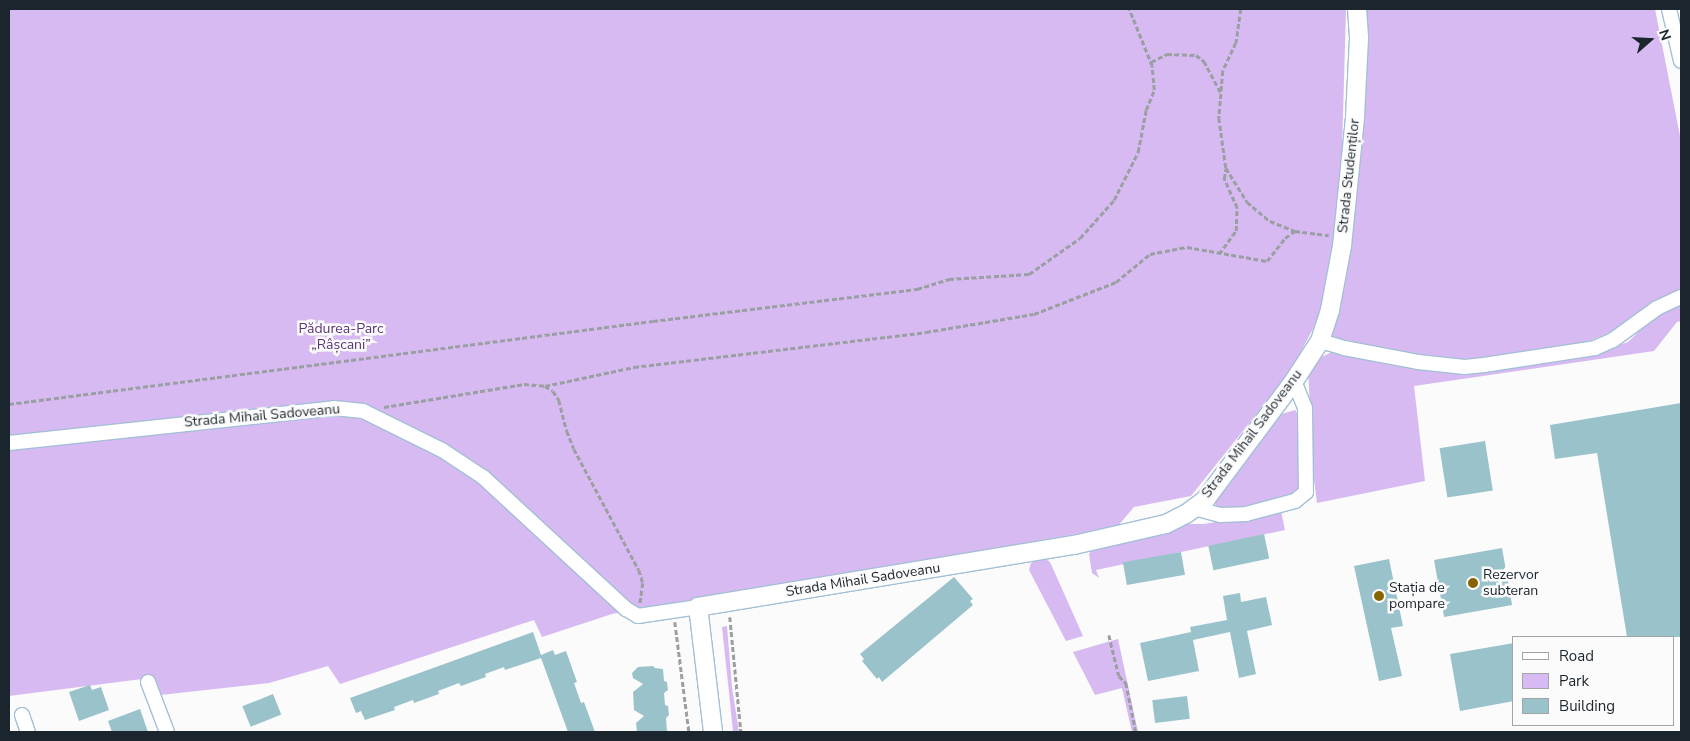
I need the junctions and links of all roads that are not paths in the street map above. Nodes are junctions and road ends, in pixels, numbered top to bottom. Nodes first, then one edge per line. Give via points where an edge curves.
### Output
1 (1357, 9) edge
2 (1669, 9) edge
3 (1681, 61) edge
4 (1681, 297) edge
5 (1320, 341) junction
6 (1294, 381) junction
7 (9, 442) edge
8 (1194, 508) junction
9 (698, 606) junction
10 (148, 682) dead end
11 (22, 715) dead end
12 (28, 732) edge
13 (166, 732) edge
14 (712, 732) edge

1 - 5 main road, Strada Studenților via 1359,38 1355,117 1343,236 1330,310
2 - 3 street
4 - 5 street via 1657,308 1613,340 1594,348 1484,365 1465,367 1418,362
5 - 6 main road, Strada Mihail Sadoveanu
6 - 8 main road, Strada Mihail Sadoveanu via 1214,489
6 - 8 street via 1305,408 1306,492 1278,508 1246,514 1220,515
7 - 9 street, Strada Mihail Sadoveanu via 334,408 363,411 442,450 483,477 638,616
8 - 9 main road, Strada Mihail Sadoveanu via 1166,524 1074,545
9 - 14 main road
10 - 13 street
11 - 12 street

